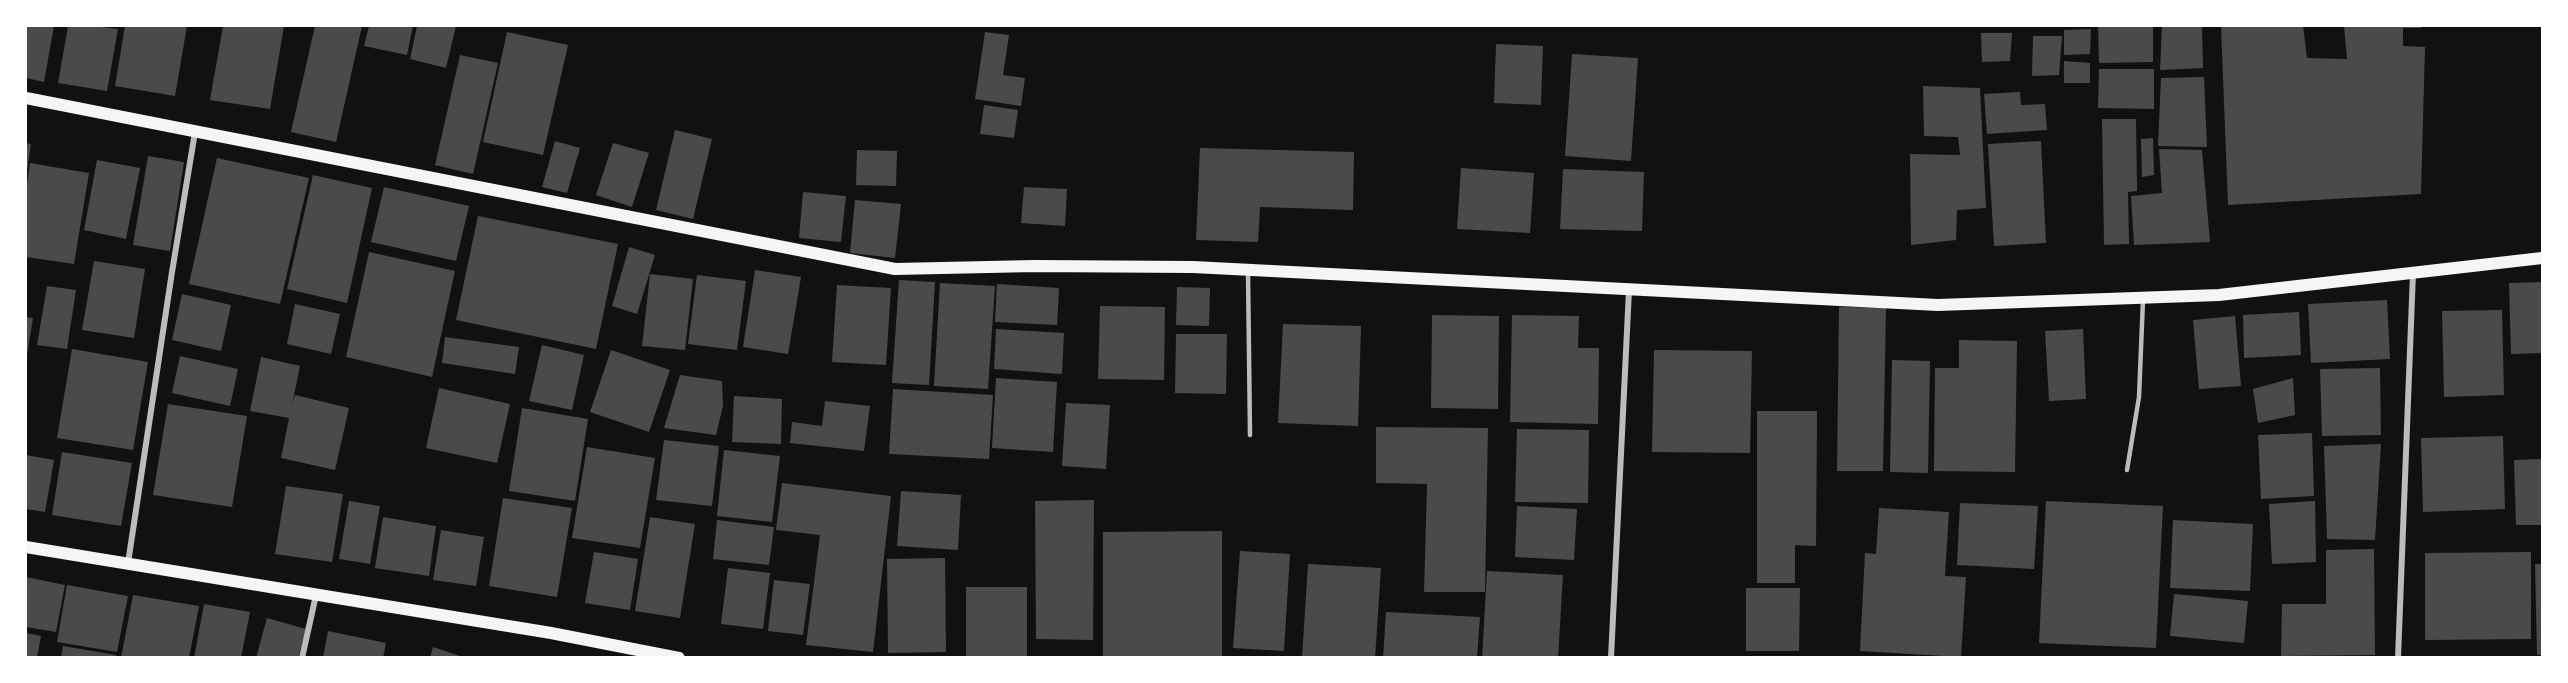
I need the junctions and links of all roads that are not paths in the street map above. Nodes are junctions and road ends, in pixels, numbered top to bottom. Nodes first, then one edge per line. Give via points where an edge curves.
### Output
1 (26, 98) edge
2 (195, 131) junction
3 (2542, 258) edge
4 (1248, 269) junction
5 (2413, 273) junction
6 (1629, 290) junction
7 (2143, 298) junction
8 (1250, 435) dead end
9 (2127, 470) dead end
10 (26, 547) edge
11 (128, 564) junction
12 (316, 596) junction
13 (654, 655) edge
14 (302, 657) edge
15 (679, 657) edge
16 (1611, 657) edge
17 (2398, 657) edge

1 - 2 main road
2 - 4 main road via 895,268
2 - 11 street
3 - 5 main road
4 - 6 main road
4 - 8 lane
5 - 7 main road via 2219,295
5 - 17 street
6 - 7 main road via 1938,305
6 - 16 street
7 - 9 lane via 2139,397
10 - 11 main road
11 - 12 main road
12 - 13 main road via 551,633
12 - 14 street
13 - 15 main road

